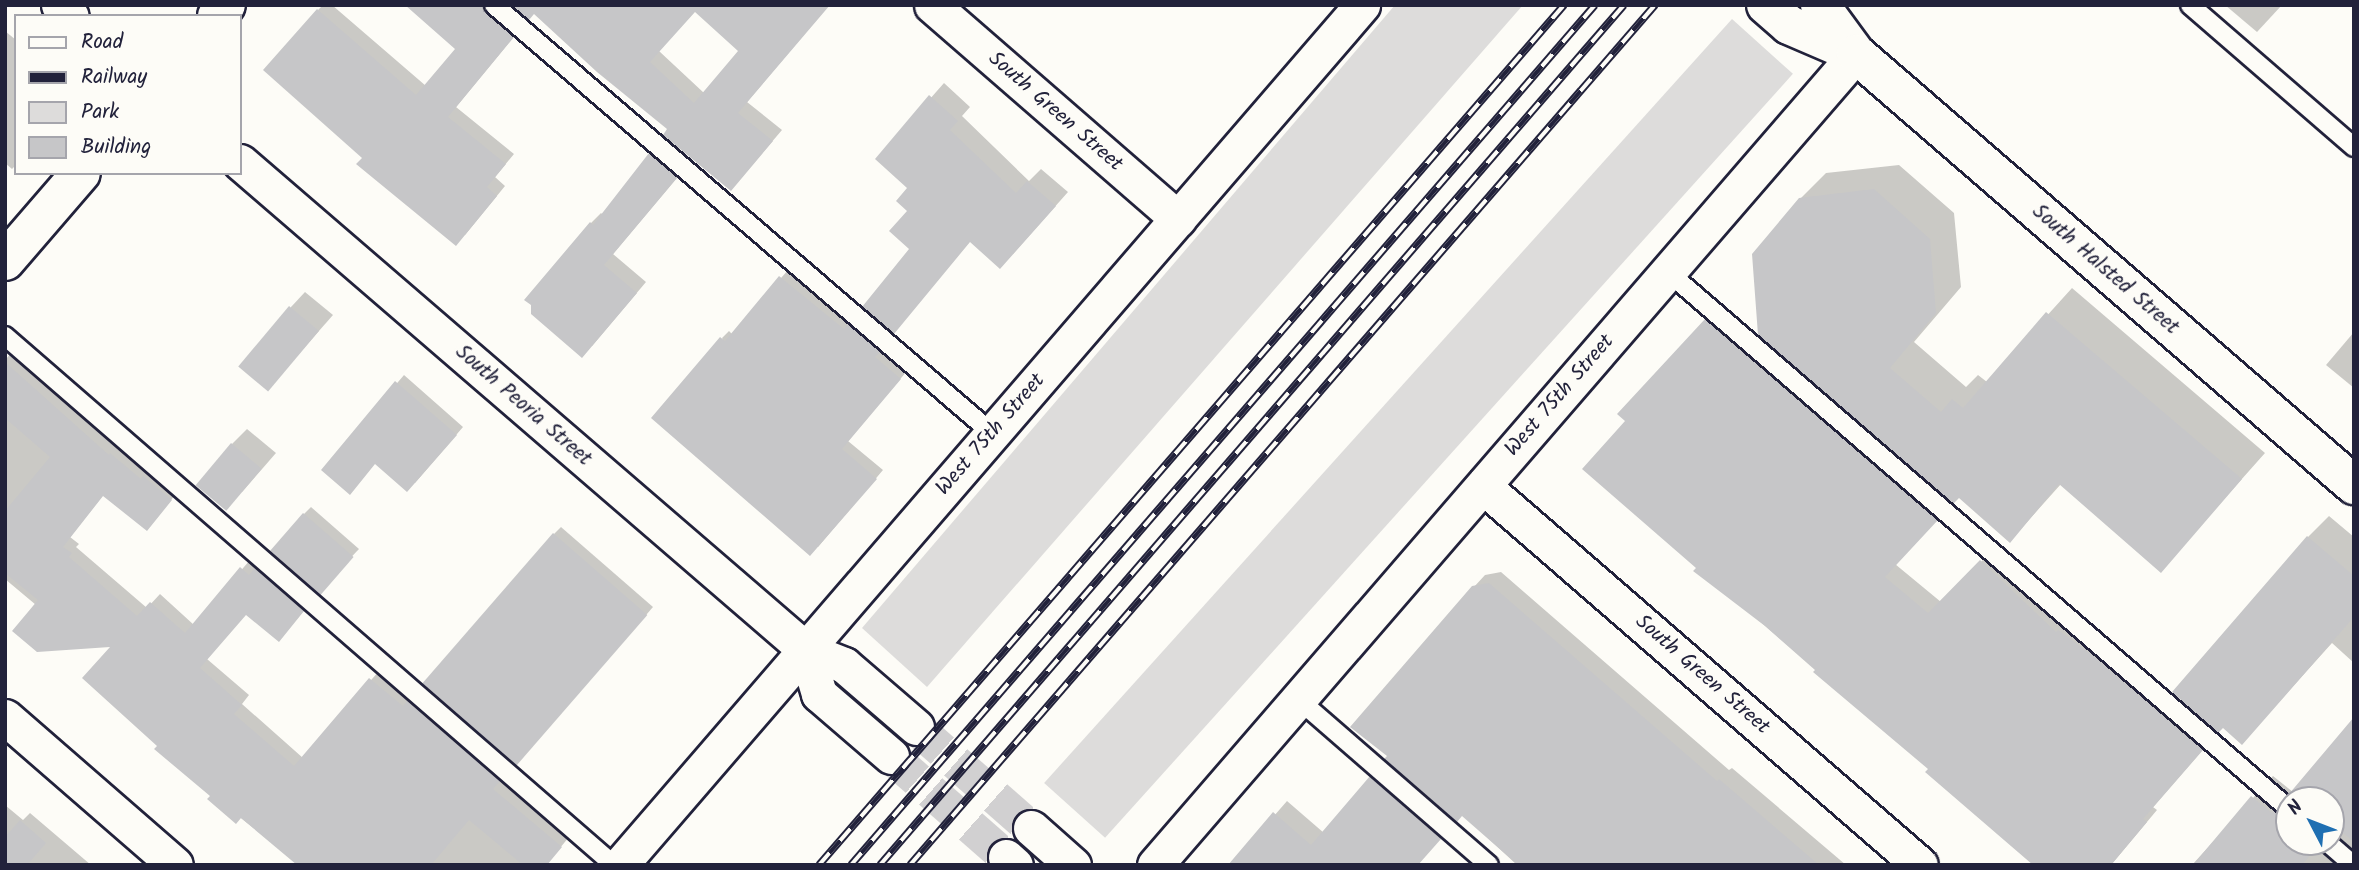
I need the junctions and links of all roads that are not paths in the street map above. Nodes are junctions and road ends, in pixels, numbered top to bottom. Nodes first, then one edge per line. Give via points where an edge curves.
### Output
1 (494, 5) edge
2 (932, 5) edge
3 (1362, 5) edge
4 (1766, 5) edge
5 (1821, 5) edge
6 (2190, 5) edge
7 (1856, 54) junction
8 (2354, 147) edge
9 (242, 164) edge
10 (79, 175) edge
11 (1178, 219) junction
12 (5, 261) edge
13 (1668, 272) junction
14 (5, 336) edge
15 (992, 433) junction
16 (2354, 485) edge
17 (1483, 486) junction
18 (806, 650) junction
19 (1298, 699) junction
20 (5, 717) edge
21 (916, 727) tunnel mouth
22 (891, 756) tunnel mouth
23 (2275, 797) edge
24 (1031, 828) tunnel mouth
25 (176, 865) edge
26 (614, 865) edge
27 (620, 865) edge
28 (1073, 865) edge
29 (1155, 865) edge
30 (1489, 865) edge
31 (1920, 865) edge

1 - 15 lane
2 - 11 street, South Green Street
3 - 11 street, West 75th Street
4 - 7 main road, South Halsted Street via 1788,25
5 - 7 main road, South Halsted Street
6 - 8 lane
7 - 13 street, West 75th Street
7 - 16 main road, South Halsted Street
9 - 18 street, South Peoria Street
10 - 12 main road
11 - 15 street, West 75th Street
13 - 17 street, West 75th Street
13 - 23 lane
14 - 26 lane
15 - 18 street, West 75th Street
17 - 19 street, West 75th Street
17 - 31 street, South Green Street
18 - 21 street, South Peoria Street via 844,665
18 - 22 street via 819,694
18 - 27 street, West 75th Street
19 - 29 street, West 75th Street
19 - 30 lane
20 - 25 street
24 - 28 street

